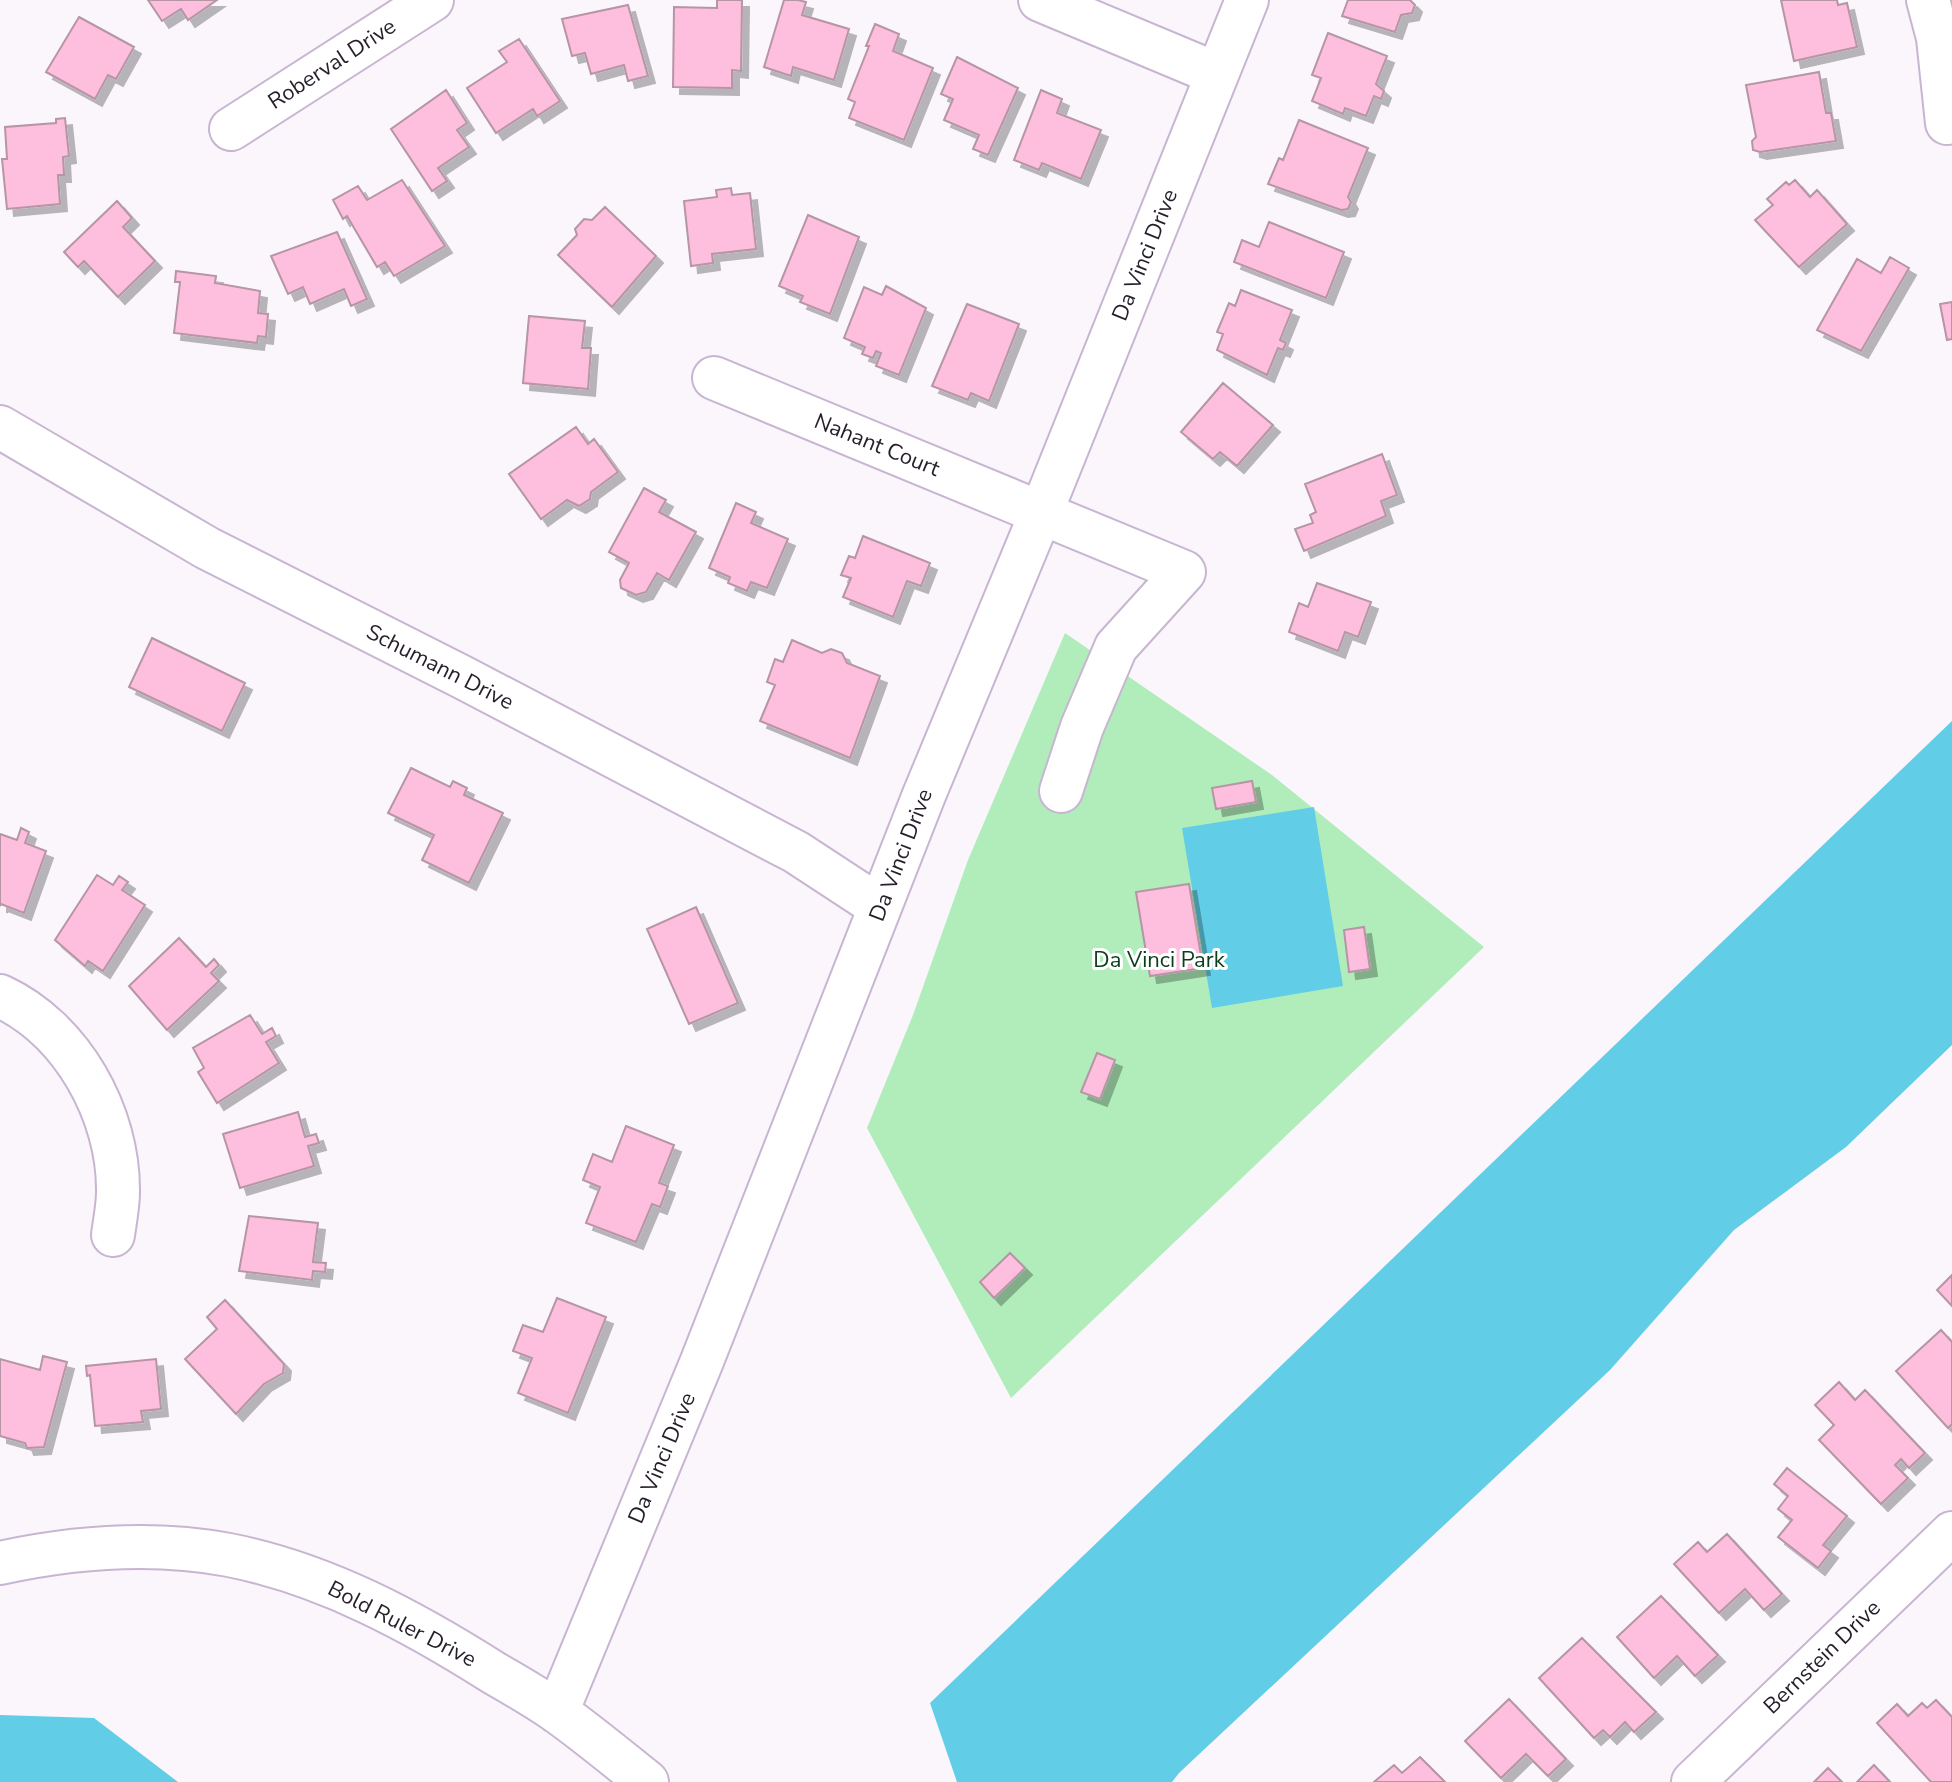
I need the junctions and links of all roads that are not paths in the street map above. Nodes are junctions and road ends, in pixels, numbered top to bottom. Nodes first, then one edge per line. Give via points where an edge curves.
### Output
1 (432, 0) edge
2 (1040, 0) edge
3 (1247, 0) edge
4 (1928, 0) edge
5 (1217, 74) junction
6 (1947, 123) dead end
7 (231, 129) dead end
8 (714, 378) dead end
9 (0, 427) edge
10 (1041, 513) junction
11 (1061, 791) dead end
12 (880, 907) junction
13 (0, 996) edge
14 (113, 1235) dead end
15 (1952, 1533) edge
16 (0, 1563) edge
17 (557, 1712) junction
18 (647, 1782) edge
19 (1693, 1782) edge

1 - 7 street, Roberval Drive
2 - 5 street
3 - 5 street, Da Vinci Drive
4 - 6 street via 1938,38
5 - 10 street, Da Vinci Drive
8 - 10 street, Nahant Court
9 - 12 street, Schumann Drive via 207,548 796,852
10 - 11 street, Nahant Court via 1184,572 1116,647
10 - 12 street, Da Vinci Drive
12 - 17 street, Da Vinci Drive
13 - 14 street via 34,1017 66,1047 105,1114 118,1191
15 - 19 street, Bernstein Drive
16 - 17 street, Bold Ruler Drive via 93,1549 171,1547 285,1569 353,1594 455,1648
17 - 18 street, Bold Ruler Drive

